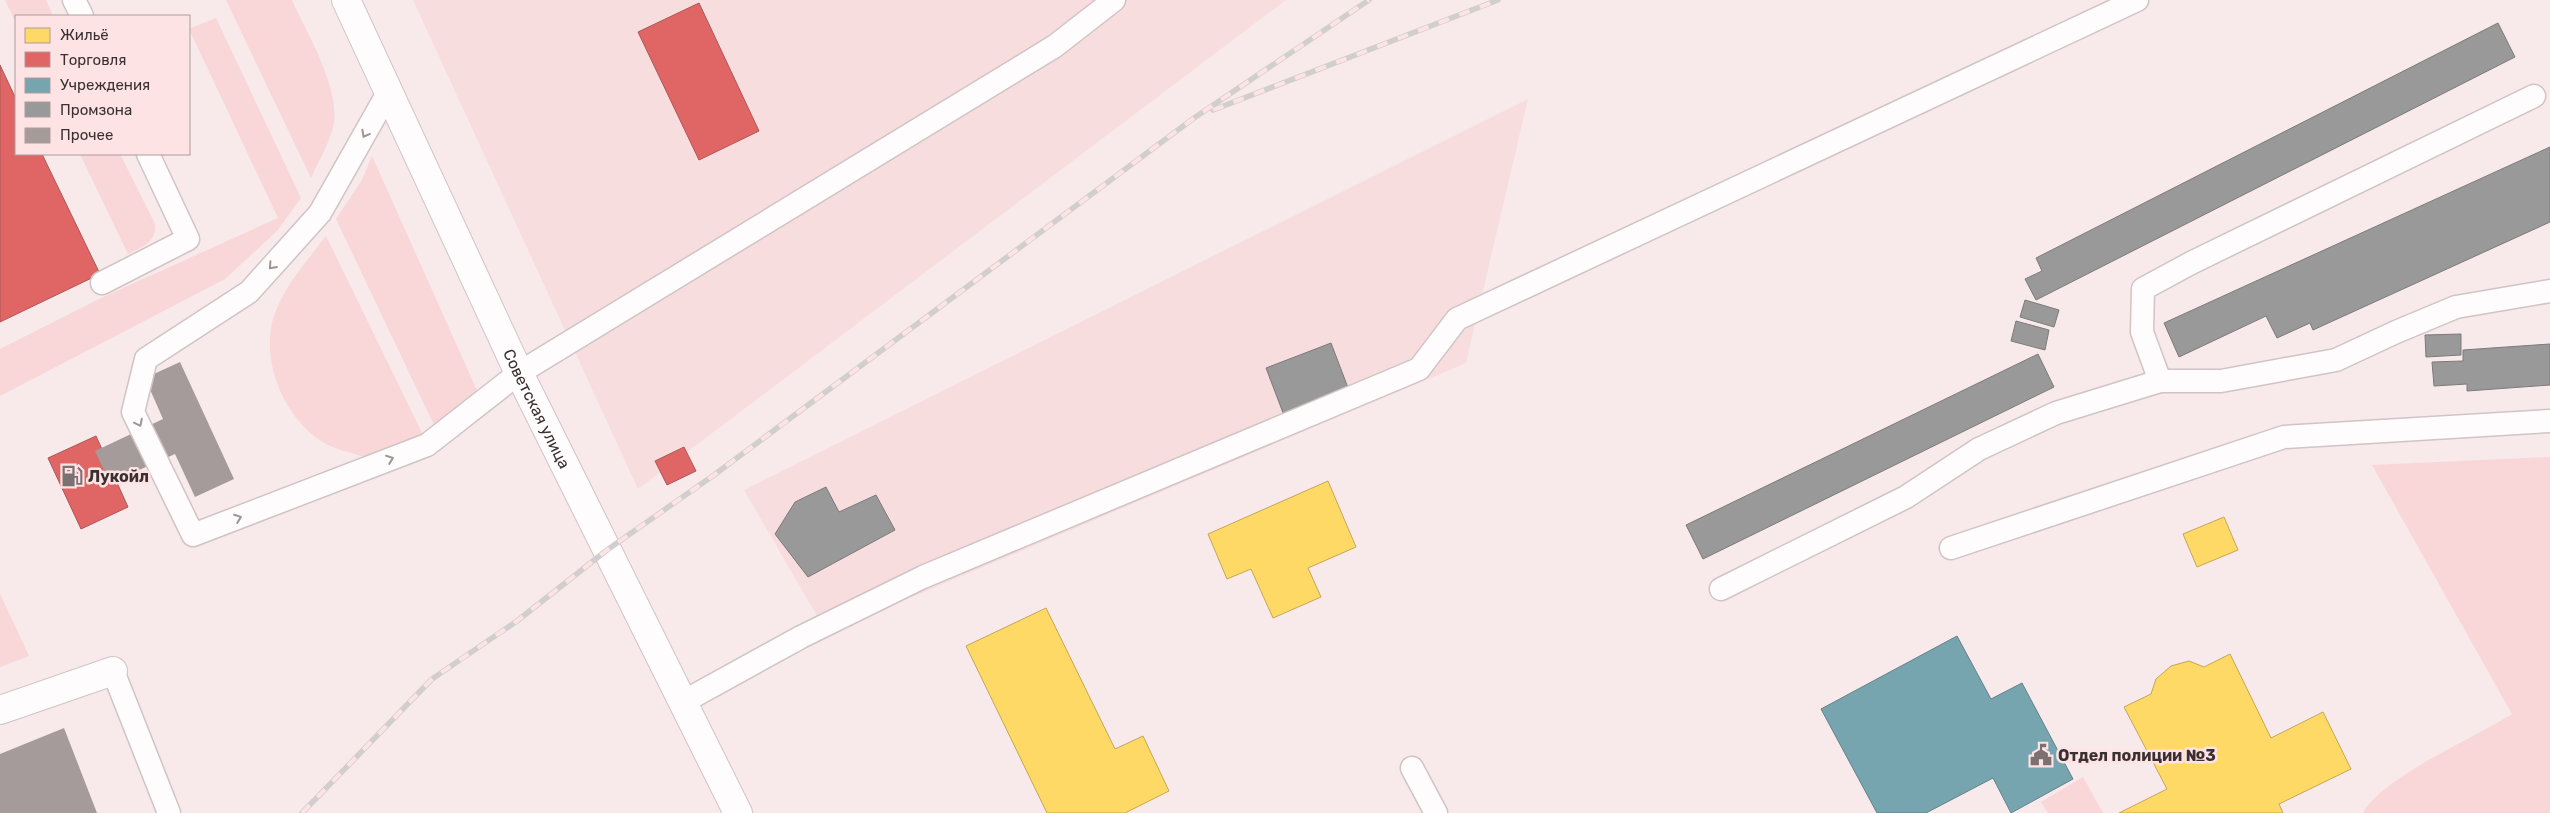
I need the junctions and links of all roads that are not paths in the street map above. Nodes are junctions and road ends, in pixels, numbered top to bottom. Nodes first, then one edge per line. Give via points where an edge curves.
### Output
1 (74, 0) edge
2 (346, 0) edge
3 (1114, 0) edge
4 (2137, 0) edge
5 (82, 15) edge
6 (389, 91) junction
7 (2534, 96) dead end
8 (148, 155) edge
9 (102, 283) dead end
10 (2550, 291) edge
11 (519, 373) junction
12 (2160, 381) junction
13 (2550, 421) edge
14 (1951, 548) dead end
15 (1721, 589) dead end
16 (113, 670) joint
17 (683, 702) junction
18 (0, 710) edge
19 (1412, 768) dead end
20 (169, 813) edge
21 (738, 813) edge
22 (1436, 813) edge

1 - 5 lane
2 - 6 main road, Советская улица
3 - 11 lane via 1047,51
4 - 17 lane via 1457,319 1419,369 923,577 801,636
6 - 11 main road, Советская улица
6 -> 11 lane via 320,213 250,292 146,360 134,412 193,535 427,445
7 - 12 lane via 2143,289 2142,332
8 - 9 lane via 188,239
10 - 12 lane via 2456,307 2336,360 2221,381
11 - 17 main road, Советская улица
12 - 15 lane via 2056,413 1979,448 1906,497
13 - 14 lane via 2284,437
16 - 18 main road
16 - 20 lane
17 - 21 main road, Советская улица
19 - 22 lane

